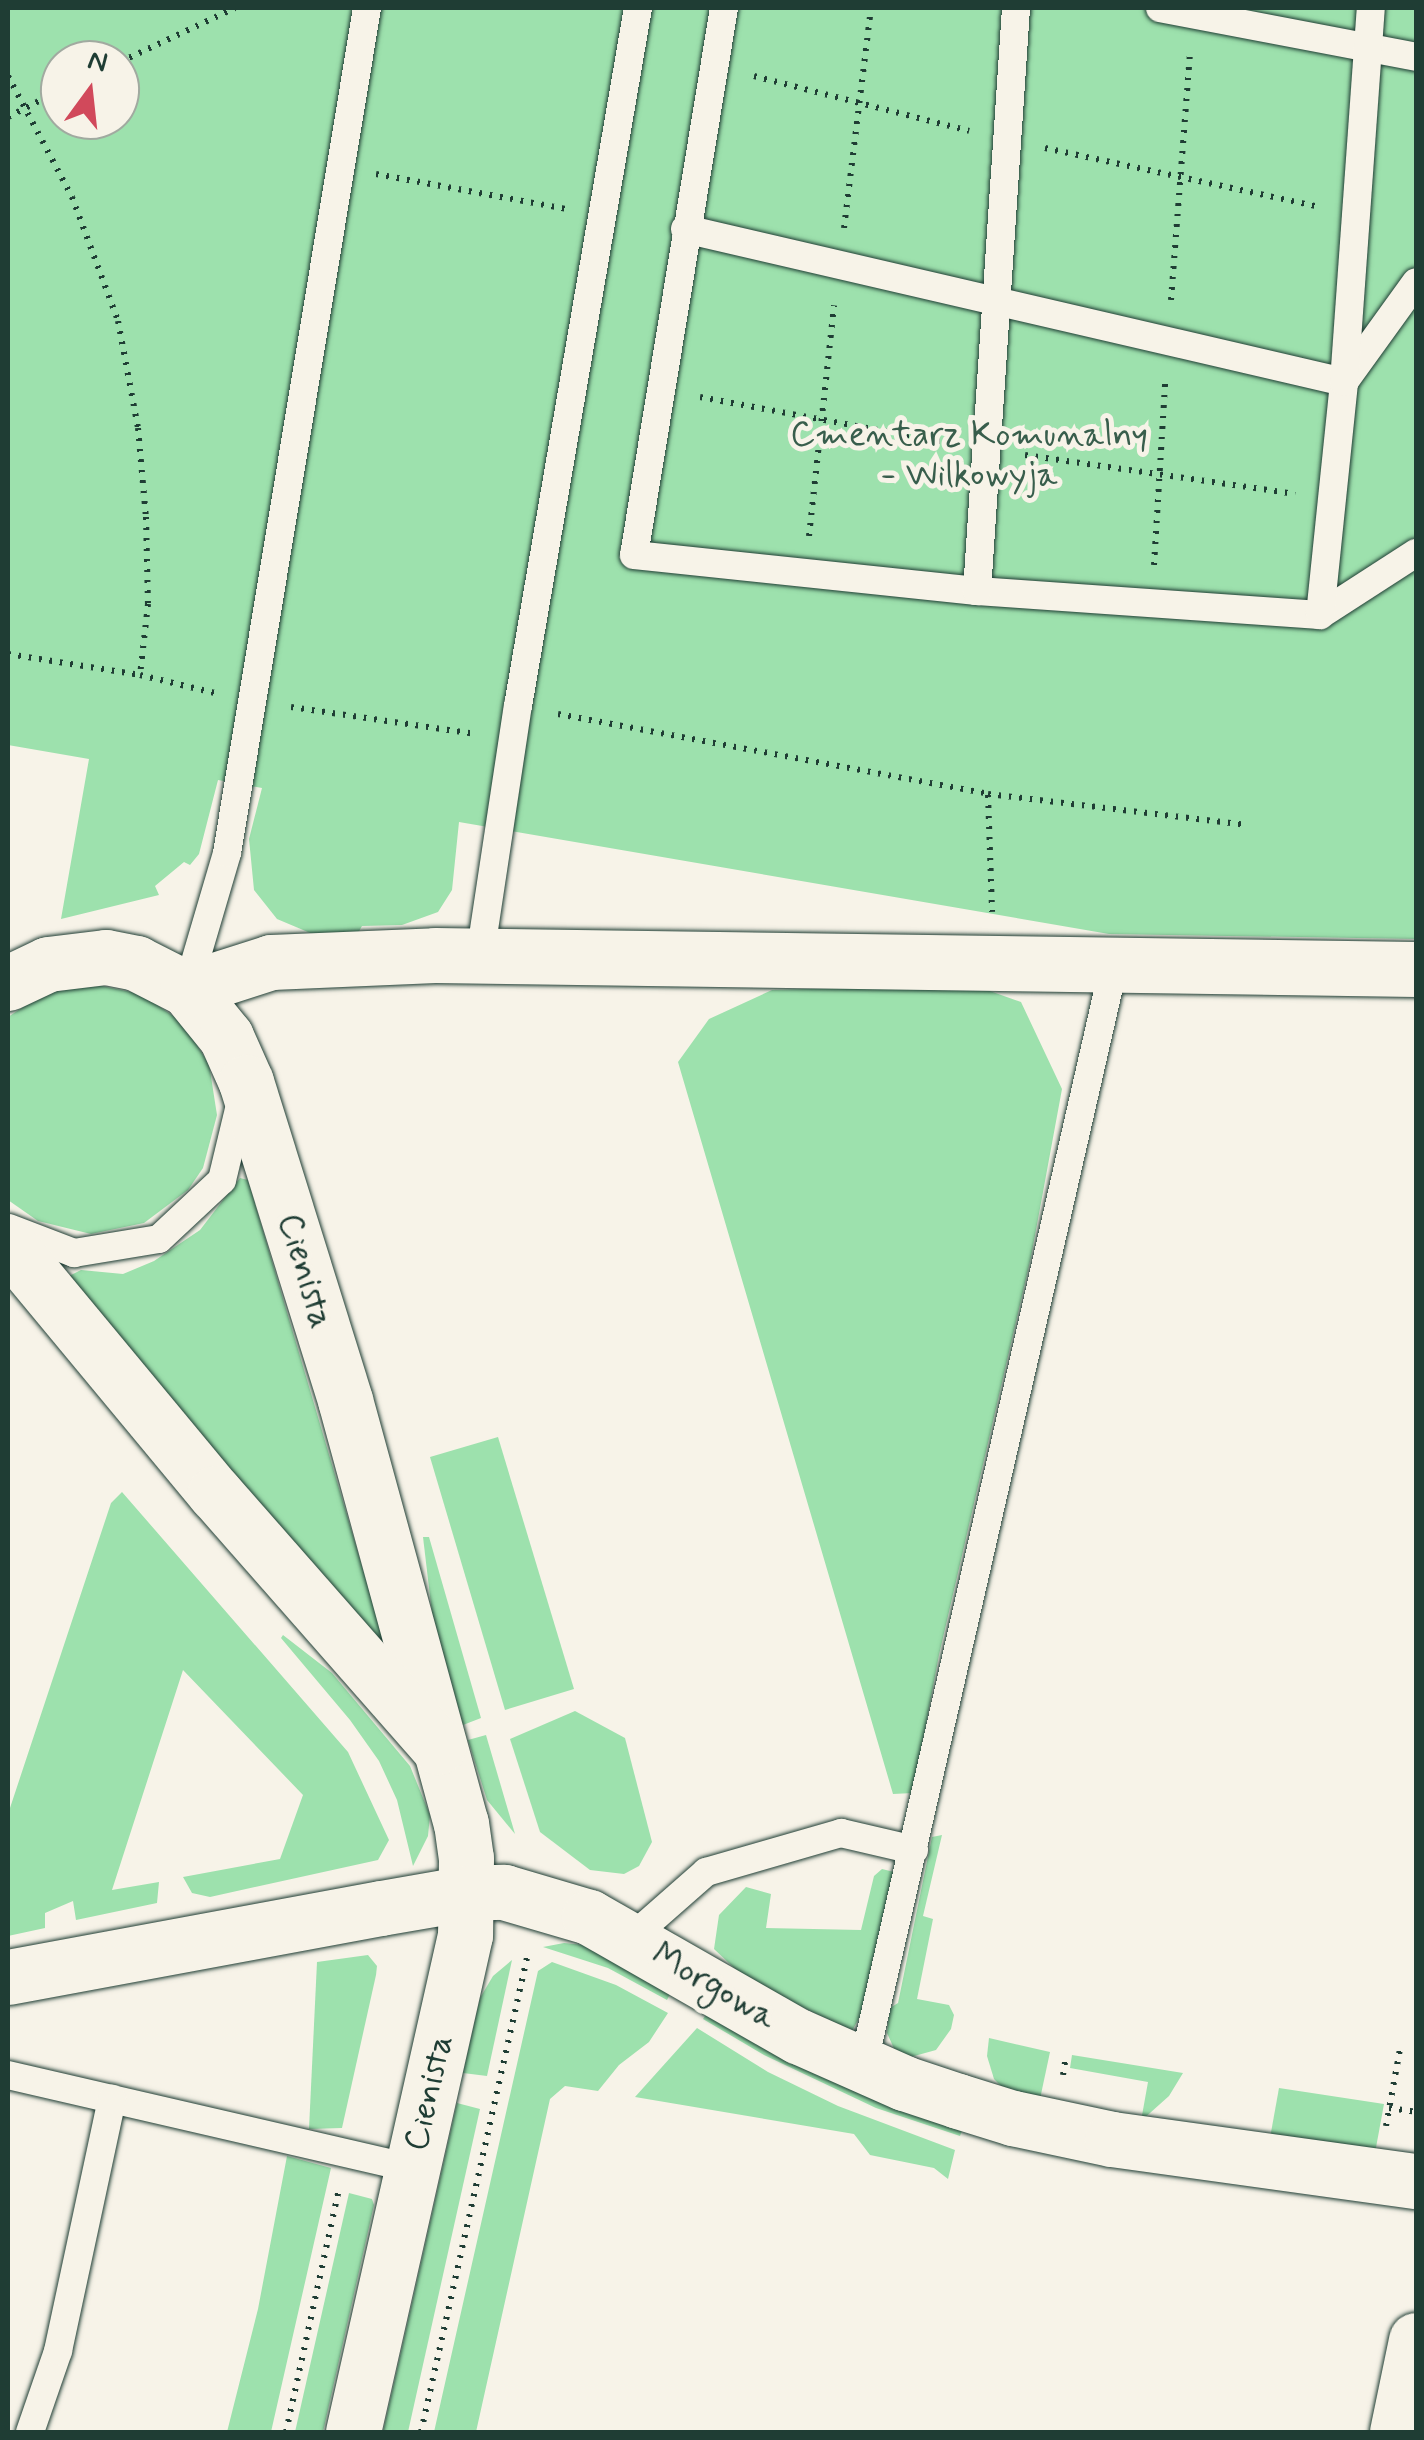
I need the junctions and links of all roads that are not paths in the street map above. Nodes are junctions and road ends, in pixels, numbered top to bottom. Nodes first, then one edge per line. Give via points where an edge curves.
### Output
1 (367, 8) edge
2 (638, 8) edge
3 (724, 8) edge
4 (1016, 8) edge
5 (1160, 8) edge
6 (1371, 8) edge
7 (1368, 49) junction
8 (1416, 57) edge
9 (686, 230) junction
10 (1416, 282) edge
11 (996, 304) junction
12 (1344, 382) junction
13 (1416, 553) edge
14 (977, 591) junction
15 (1320, 615) junction
16 (480, 956) junction
17 (1114, 965) junction
18 (1416, 969) edge
19 (8, 983) edge
20 (187, 989) junction
21 (246, 1082) junction
22 (8, 1228) edge
23 (8, 1244) edge
24 (442, 1752) junction
25 (914, 1850) junction
26 (467, 1893) junction
27 (631, 1938) junction
28 (8, 1977) edge
29 (863, 2066) junction
30 (8, 2075) edge
31 (112, 2099) junction
32 (412, 2168) junction
33 (1416, 2182) edge
34 (1416, 2340) edge
35 (30, 2432) edge
36 (353, 2432) edge
37 (1397, 2432) edge

1 - 20 lane via 227,853
2 - 16 lane
3 - 9 lane
4 - 11 lane
5 - 7 lane
6 - 7 lane
7 - 8 lane
7 - 12 lane
9 - 11 lane
9 - 14 lane via 634,554
10 - 12 lane
11 - 12 lane
11 - 14 lane
12 - 15 lane
13 - 15 lane
14 - 15 lane
16 - 17 street
16 - 20 street via 272,962
17 - 18 street
17 - 25 lane
19 - 20 street, Cienista via 48,964 106,957 136,963
20 - 21 street, Cienista via 226,1037
21 - 22 lane via 222,1180 159,1238 74,1253
21 - 24 street, Cienista via 345,1400
23 - 24 street, Cienista
24 - 26 street, Cienista via 460,1823
25 - 27 lane via 841,1833 706,1872
25 - 29 lane
26 - 27 street, Morgowa via 528,1896
26 - 28 street, Morgowa
26 - 32 street, Cienista via 457,1978
27 - 29 street, Morgowa via 798,2036
29 - 33 street, Morgowa via 1052,2127
30 - 31 lane
31 - 32 lane
31 - 35 lane via 58,2351
32 - 36 street, Cienista
34 - 37 street

